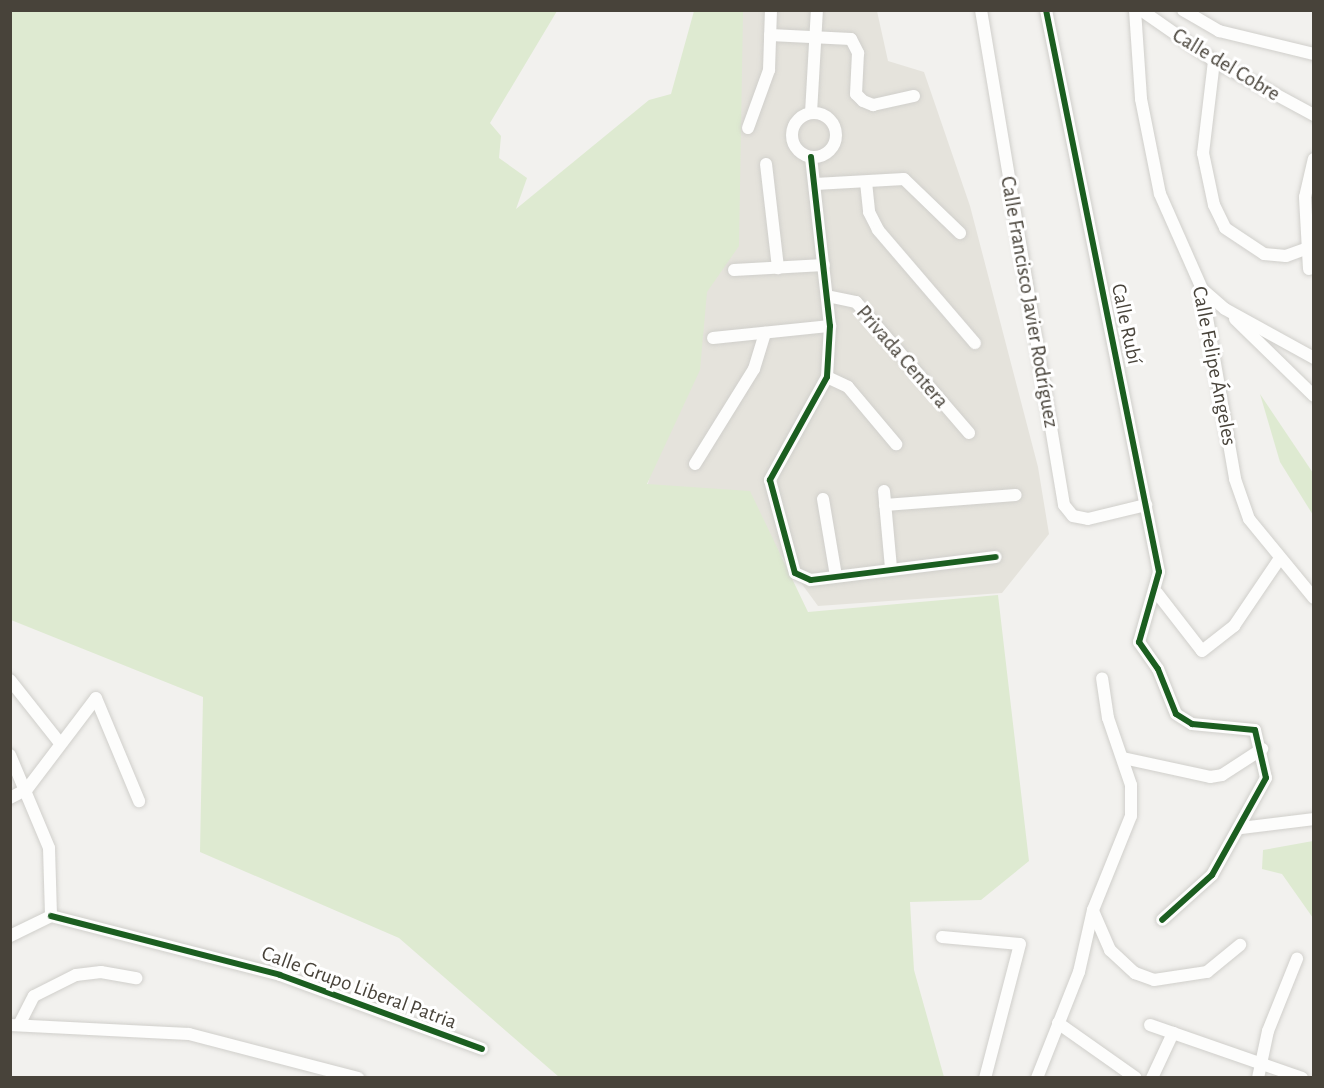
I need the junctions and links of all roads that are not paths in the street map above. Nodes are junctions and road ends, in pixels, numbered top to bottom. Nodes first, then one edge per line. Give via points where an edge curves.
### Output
1 (771, 10) edge
2 (817, 10) edge
3 (981, 10) edge
4 (1046, 10) edge
5 (1134, 10) edge
6 (1141, 10) edge
7 (1183, 10) edge
8 (770, 35) junction
9 (816, 36) junction
10 (1314, 54) edge
11 (1214, 61) junction
12 (914, 96) dead end
13 (811, 113) junction
14 (1314, 115) edge
15 (748, 128) dead end
16 (811, 157) junction
17 (1314, 159) edge
18 (766, 164) dead end
19 (866, 182) junction
20 (814, 184) junction
21 (960, 233) dead end
22 (1308, 248) junction
23 (824, 265) junction
24 (778, 268) junction
25 (1309, 269) dead end
26 (734, 270) dead end
27 (1202, 289) junction
28 (827, 296) junction
29 (1226, 309) junction
30 (830, 326) junction
31 (765, 333) junction
32 (713, 338) dead end
33 (975, 343) dead end
34 (1314, 358) edge
35 (827, 377) junction
36 (1314, 396) edge
37 (969, 433) dead end
38 (897, 444) dead end
39 (695, 464) dead end
40 (884, 491) dead end
41 (1016, 495) dead end
42 (824, 499) dead end
43 (885, 505) junction
44 (1146, 505) junction
45 (996, 557) dead end
46 (1280, 558) junction
47 (891, 568) junction
48 (836, 576) junction
49 (1157, 593) junction
50 (1314, 598) edge
51 (1102, 678) dead end
52 (10, 680) edge
53 (60, 743) junction
54 (1262, 749) junction
55 (10, 755) edge
56 (1123, 758) junction
57 (27, 789) junction
58 (10, 798) edge
59 (139, 801) dead end
60 (1314, 819) edge
61 (1241, 828) junction
62 (1093, 910) junction
63 (51, 916) junction
64 (1162, 920) dead end
65 (10, 936) edge
66 (942, 937) dead end
67 (1240, 945) dead end
68 (1297, 959) dead end
69 (136, 978) dead end
70 (1058, 1023) junction
71 (15, 1024) edge
72 (1150, 1025) dead end
73 (1173, 1033) junction
74 (482, 1049) dead end
75 (1260, 1063) junction
76 (358, 1077) edge
77 (985, 1077) edge
78 (1037, 1077) edge
79 (1136, 1077) edge
80 (1152, 1077) edge
81 (1258, 1077) edge
82 (1302, 1077) edge

1 - 8 street
2 - 9 street
3 - 44 street, Calle Francisco Javier Rodríguez via 1064,505 1073,516 1088,519
4 - 44 street, Calle Rubí
5 - 27 street, Calle Felipe Ángeles via 1141,99 1160,194
6 - 11 street, Calle del Cobre
7 - 10 street via 1219,31
8 - 9 street
8 - 15 street via 769,70
9 - 12 street via 850,39 856,45 856,94 863,101 873,105
9 - 13 street
11 - 14 street, Calle del Cobre
11 - 22 street via 1203,153 1217,212 1241,242 1264,254 1286,256
13 - 16 street via 799,118 792,135 795,147
13 - 16 street via 829,118 836,134 829,151
16 - 20 street
17 - 22 street via 1305,197
18 - 24 street
19 - 20 street
19 - 21 street via 904,179
19 - 33 street via 869,212 878,230
20 - 23 street
22 - 25 street
23 - 24 street
23 - 28 street
24 - 26 street
27 - 29 street
27 - 46 street, Calle Felipe Ángeles via 1235,479 1249,519
28 - 30 street
28 - 37 street, Privada Centera via 856,302
29 - 34 street
29 - 36 street
30 - 31 street
30 - 35 street
31 - 32 street
31 - 39 street via 754,369
35 - 38 street via 848,387
35 - 48 street via 770,480 795,573 811,580
40 - 43 street
41 - 43 street
42 - 48 street
43 - 47 street
44 - 49 street, Calle Rubí via 1159,572
45 - 47 street
46 - 49 street via 1234,626 1202,651
46 - 50 street, Calle Felipe Ángeles
47 - 48 street
49 - 54 street, Calle Rubí via 1139,642 1158,669 1176,714 1192,724 1255,730
51 - 56 street via 1108,718
52 - 53 street
53 - 57 street
53 - 59 street via 96,698
54 - 56 street via 1222,775 1210,777
54 - 61 street via 1266,778
55 - 57 street
56 - 62 street via 1131,816
57 - 58 street
57 - 63 street via 49,848
60 - 61 street
61 - 64 street via 1212,875
62 - 67 street via 1110,950 1135,973 1154,980 1207,972
62 - 70 street via 1079,972
63 - 65 street
63 - 74 street, Calle Grupo Liberal Patria via 259,969
66 - 77 street via 1020,944
68 - 75 street
69 - 71 street via 101,972 76,975 34,996
70 - 78 street
70 - 79 street
71 - 76 street via 189,1034
72 - 73 street
73 - 75 street
73 - 80 street
75 - 81 street
75 - 82 street

